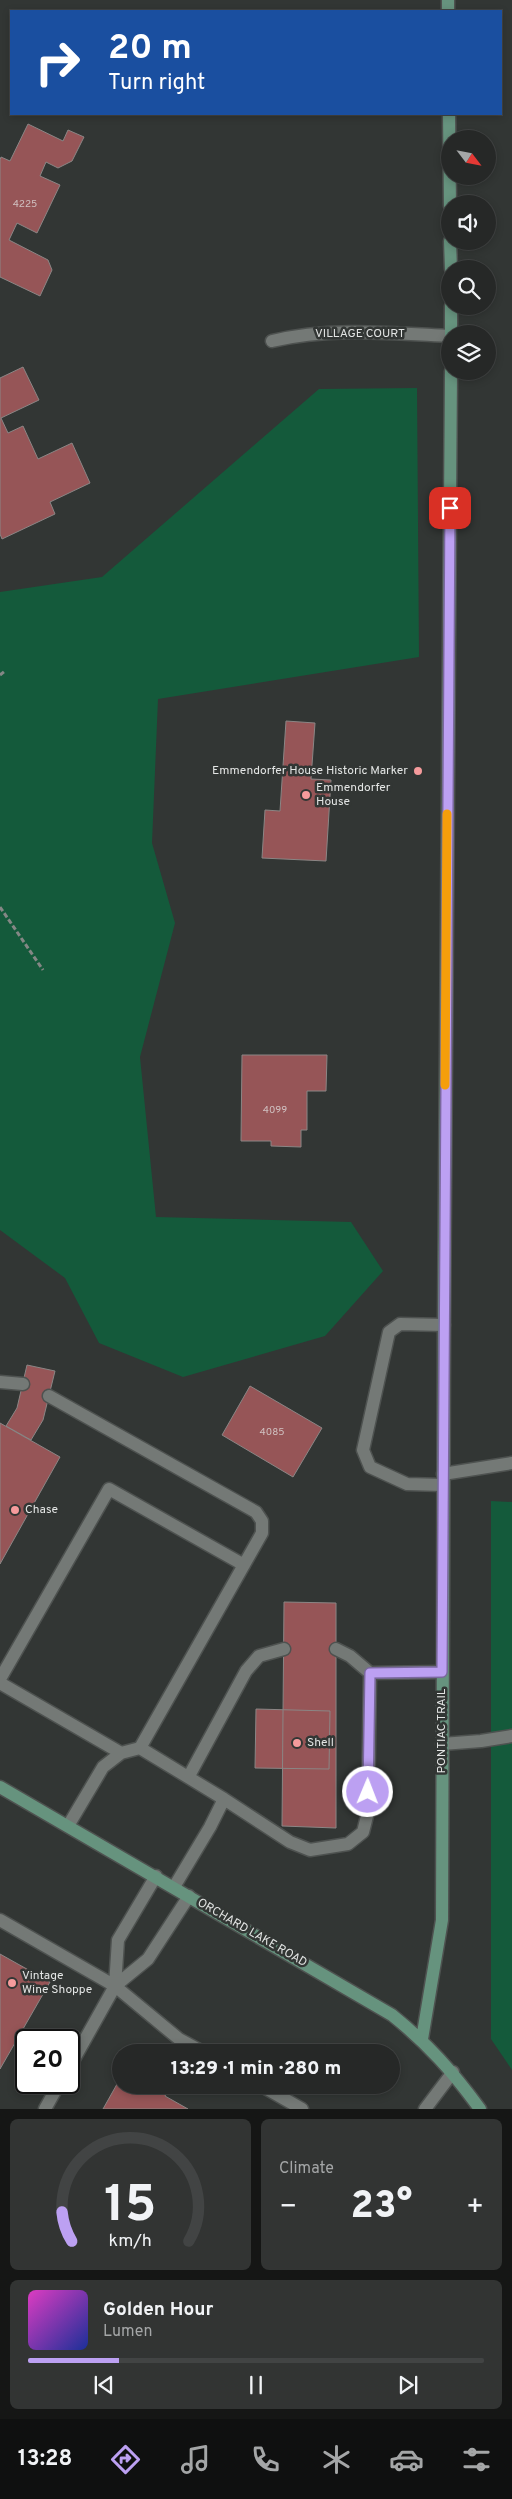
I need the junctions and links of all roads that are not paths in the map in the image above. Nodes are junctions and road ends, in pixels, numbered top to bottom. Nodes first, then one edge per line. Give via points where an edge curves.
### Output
1 (449, 115) edge
2 (450, 195) edge
3 (441, 335) edge
4 (272, 341) dead end
5 (451, 380) edge
6 (444, 1325) junction
7 (0, 1382) edge
8 (23, 1384) dead end
9 (49, 1396) dead end
10 (512, 1463) edge
11 (443, 1480) junction
12 (244, 1565) junction
13 (284, 1649) dead end
14 (336, 1649) dead end
15 (442, 1672) junction
16 (370, 1673) junction
17 (0, 1680) edge
18 (0, 1683) edge
19 (512, 1736) edge
20 (442, 1744) junction
21 (140, 1748) junction
22 (121, 1753) junction
23 (189, 1776) junction
24 (0, 1787) edge
25 (224, 1799) junction
26 (68, 1826) junction
27 (156, 1876) junction
28 (174, 1887) junction
29 (189, 1896) junction
30 (0, 1920) edge
31 (115, 1986) junction
32 (422, 2039) junction
33 (188, 2044) edge
34 (80, 2048) edge
35 (453, 2072) junction
36 (53, 2094) edge
37 (276, 2094) edge
38 (45, 2109) edge
39 (302, 2109) edge
40 (425, 2109) edge
41 (480, 2109) edge

1 - 2 main road
3 - 4 street, VILLAGE COURT via 301,334
5 - 6 main road, PONTIAC TRAIL
6 - 11 main road, PONTIAC TRAIL
6 - 11 street via 400,1324 389,1332 363,1450 370,1466 407,1484
7 - 8 street
9 - 12 street via 256,1512 262,1521 262,1533
10 - 11 street
11 - 15 main road, PONTIAC TRAIL
12 - 17 street via 109,1488
12 - 21 street
13 - 23 street via 259,1656 246,1671
14 - 16 street
15 - 16 street
15 - 20 main road, PONTIAC TRAIL
16 - 25 street via 368,1812 363,1832 348,1844 310,1850 290,1842
18 - 22 street
19 - 20 street
20 - 32 main road, PONTIAC TRAIL via 442,1920
21 - 22 street
21 - 23 street
22 - 26 street via 103,1767
23 - 25 street
24 - 26 main road, ORCHARD LAKE ROAD
25 - 28 street
26 - 27 main road, ORCHARD LAKE ROAD
27 - 28 main road, ORCHARD LAKE ROAD
27 - 31 street via 118,1940
28 - 29 main road, ORCHARD LAKE ROAD
29 - 31 street via 148,1959
29 - 32 main road, ORCHARD LAKE ROAD via 392,2015
30 - 31 street
31 - 33 street
31 - 34 street
32 - 35 main road, ORCHARD LAKE ROAD
35 - 40 street
35 - 41 main road, ORCHARD LAKE ROAD
36 - 38 street
37 - 39 street

